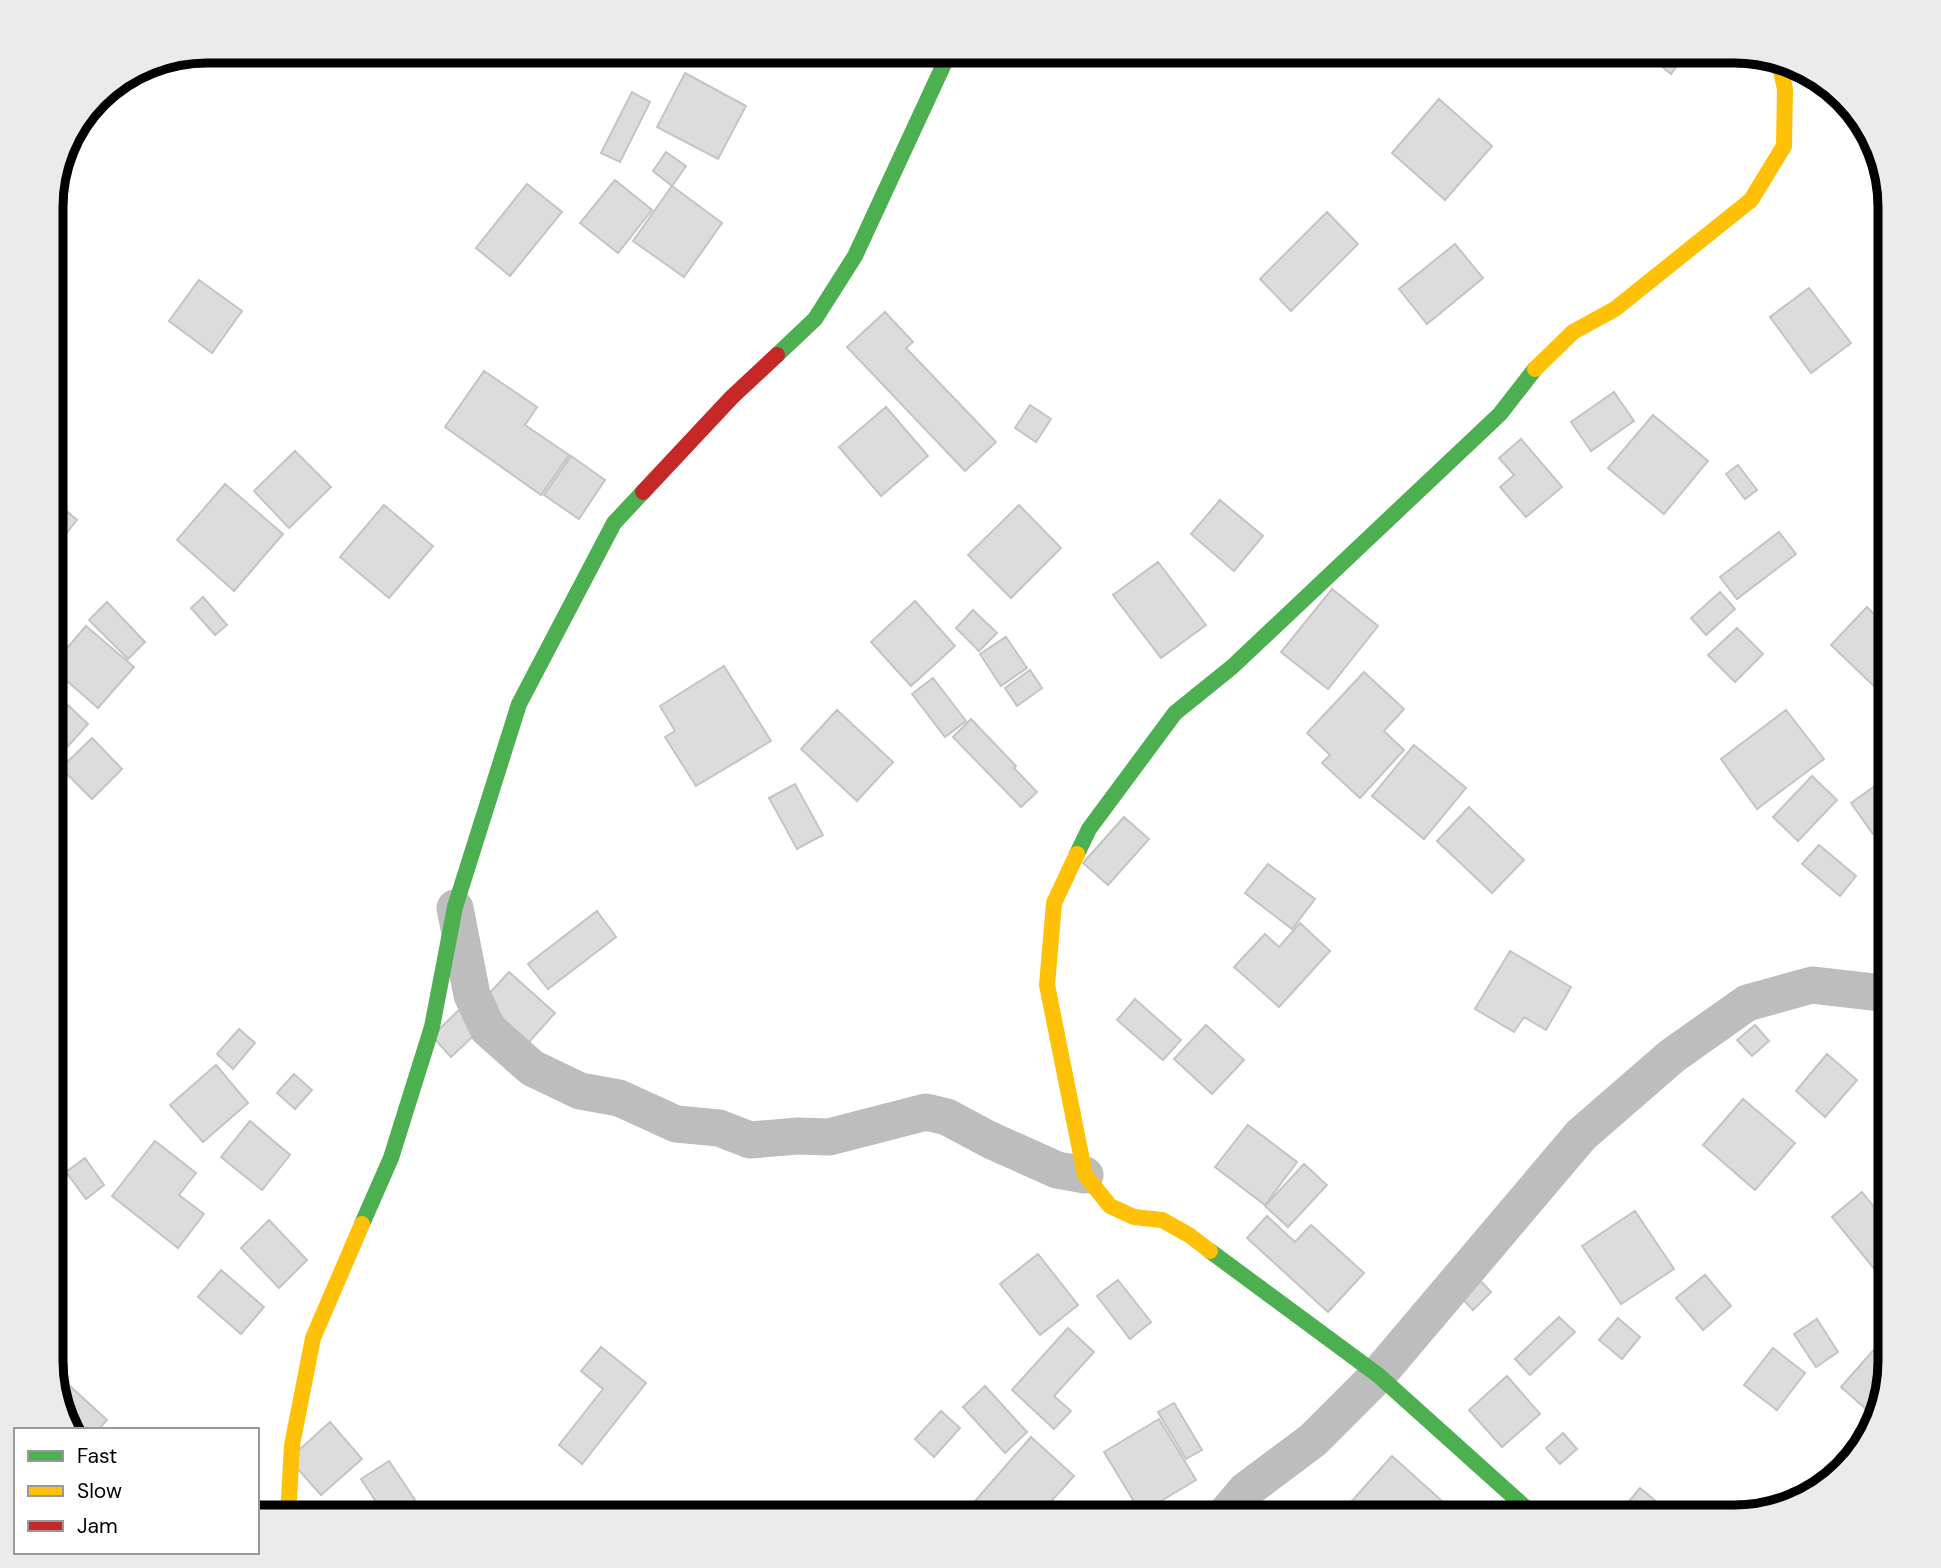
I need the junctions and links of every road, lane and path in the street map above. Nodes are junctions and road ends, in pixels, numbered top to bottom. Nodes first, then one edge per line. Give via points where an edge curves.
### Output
1 (944, 63) edge
2 (1781, 71) edge
3 (455, 907) junction
4 (1878, 993) edge
5 (1085, 1175) junction
6 (1378, 1375) junction
7 (289, 1505) edge
8 (1233, 1505) edge
9 (1523, 1505) edge

1 - 3 street via 855,256 815,319 732,397 614,523 519,704
2 - 5 street via 1784,145 1751,200 1615,309 1573,332 1539,363 1500,414 1232,667 1175,713 1089,829 1054,903 1047,985
3 - 5 street via 472,995 488,1029 532,1068 580,1091 619,1098 676,1124 719,1128 750,1140 829,1137 926,1112 947,1116 1056,1170
3 - 7 street via 432,1027 391,1158 313,1338 292,1445
4 - 6 street via 1812,985 1747,1003 1672,1056 1581,1136
5 - 6 street via 1110,1206 1134,1217 1162,1220 1189,1235
6 - 8 street via 1313,1440 1245,1490
6 - 9 street

